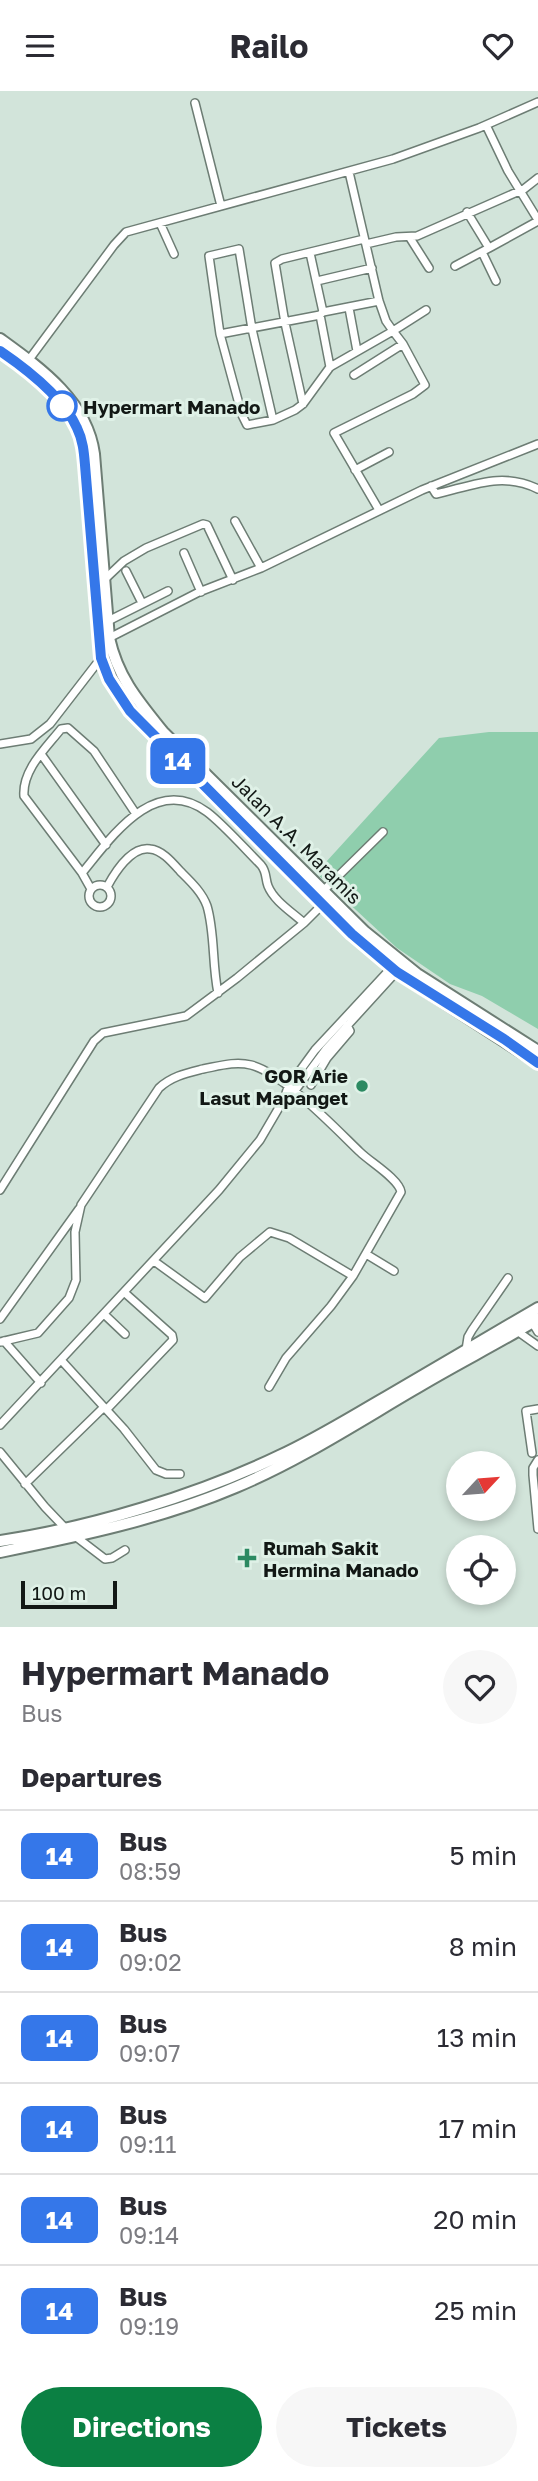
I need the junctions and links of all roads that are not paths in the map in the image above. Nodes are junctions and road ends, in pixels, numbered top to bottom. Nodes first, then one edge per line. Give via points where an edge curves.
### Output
1 (538, 102) edge
2 (195, 103) dead end
3 (486, 125) junction
4 (349, 172) junction
5 (538, 178) edge
6 (519, 190) junction
7 (221, 206) junction
8 (467, 212) junction
9 (538, 221) edge
10 (160, 223) junction
11 (410, 238) junction
12 (365, 241) junction
13 (486, 250) junction
14 (310, 253) junction
15 (174, 254) dead end
16 (455, 266) dead end
17 (372, 268) junction
18 (429, 268) dead end
19 (317, 281) junction
20 (496, 281) dead end
21 (379, 301) junction
22 (349, 308) junction
23 (426, 310) dead end
24 (321, 313) junction
25 (285, 323) junction
26 (252, 329) junction
27 (393, 331) junction
28 (220, 334) junction
29 (0, 339) edge
30 (403, 344) junction
31 (0, 351) edge
32 (357, 351) junction
33 (27, 361) junction
34 (330, 367) junction
35 (355, 375) dead end
36 (303, 404) junction
37 (273, 420) junction
38 (538, 444) edge
39 (389, 452) dead end
40 (355, 470) junction
41 (431, 486) junction
42 (538, 489) edge
43 (379, 510) junction
44 (235, 521) dead end
45 (184, 553) dead end
46 (261, 568) junction
47 (126, 571) dead end
48 (105, 579) junction
49 (233, 580) junction
50 (168, 591) dead end
51 (201, 592) junction
52 (142, 603) junction
53 (108, 621) junction
54 (109, 638) junction
55 (101, 658) junction
56 (0, 744) edge
57 (41, 754) junction
58 (136, 814) junction
59 (383, 832) dead end
60 (106, 845) junction
61 (266, 849) junction
62 (256, 859) junction
63 (82, 873) junction
64 (107, 887) junction
65 (91, 889) junction
66 (323, 891) junction
67 (323, 905) junction
68 (303, 923) junction
69 (397, 966) junction
70 (218, 993) junction
71 (347, 1025) junction
72 (538, 1051) edge
73 (538, 1063) edge
74 (310, 1086) dead end
75 (291, 1089) junction
76 (0, 1190) edge
77 (81, 1205) junction
78 (366, 1254) junction
79 (154, 1261) junction
80 (394, 1271) dead end
81 (353, 1276) junction
82 (508, 1278) dead end
83 (125, 1293) junction
84 (538, 1308) edge
85 (105, 1315) junction
86 (0, 1319) edge
87 (536, 1325) edge
88 (517, 1331) junction
89 (125, 1334) dead end
90 (2, 1342) edge
91 (538, 1346) edge
92 (466, 1350) junction
93 (62, 1361) junction
94 (41, 1383) junction
95 (269, 1387) dead end
96 (105, 1408) junction
97 (538, 1409) edge
98 (0, 1425) edge
99 (0, 1452) edge
100 (532, 1453) dead end
101 (538, 1460) edge
102 (180, 1474) dead end
103 (25, 1484) junction
104 (65, 1528) junction
105 (538, 1529) edge
106 (75, 1536) junction
107 (0, 1541) edge
108 (125, 1550) dead end
109 (0, 1552) edge

1 - 3 street
2 - 7 street
3 - 4 street
3 - 6 street
4 - 7 street
4 - 12 street
5 - 6 street
6 - 8 street
6 - 9 street
7 - 10 street
8 - 11 street
8 - 13 street
9 - 13 street
10 - 15 street
10 - 33 street via 122,235
11 - 12 street
11 - 18 street
12 - 14 street
12 - 17 street
13 - 16 street
13 - 20 street
14 - 19 street
14 - 25 street via 275,263
17 - 19 street
17 - 21 street
19 - 24 street
21 - 22 street
21 - 27 street
22 - 24 street
22 - 32 street
23 - 27 street
24 - 25 street
24 - 34 street
25 - 26 street
25 - 36 street
26 - 28 street
26 - 28 street via 239,249 225,251 208,260
26 - 37 street
27 - 30 street
27 - 32 street
28 - 37 street via 247,425
29 - 33 highway, Jalan A.A. Maramis
30 - 35 street
30 - 40 street via 425,385 334,433
31 - 55 highway via 56,399 81,438
32 - 34 street
33 - 48 highway, Jalan A.A. Maramis via 69,398 90,433
34 - 36 street
36 - 37 street
38 - 41 street
39 - 40 street
40 - 43 street
41 - 42 street via 436,494 505,479
41 - 43 street
43 - 46 street
44 - 46 street
45 - 51 street
46 - 49 street
47 - 52 street
48 - 49 street via 146,548 203,524
48 - 53 highway, Jalan A.A. Maramis
49 - 51 street
50 - 52 street
51 - 54 street
52 - 53 street
53 - 54 highway, Jalan A.A. Maramis
54 - 66 highway, Jalan A.A. Maramis via 125,683 157,724
55 - 56 street via 50,724 31,739
55 - 61 highway via 130,711
57 - 58 street via 61,729 68,728 94,751
57 - 60 street
57 - 63 street via 25,783 24,796
58 - 60 street
58 - 62 street via 163,801 186,801 208,813
59 - 66 street
60 - 63 street
61 - 62 street
61 - 67 highway
62 - 68 street via 266,871 273,895
63 - 65 street
64 - 65 street
64 - 65 street via 110,900 98,907 90,902
64 - 70 street via 125,862 144,849 161,853 172,862 207,905
66 - 69 highway, Jalan A.A. Maramis
67 - 68 street
67 - 69 highway
68 - 70 street
69 - 71 street
69 - 72 highway, Jalan A.A. Maramis
69 - 73 highway
69 - 75 street via 323,1040
70 - 76 street via 186,1016 103,1033 94,1041
71 - 74 street via 351,1030
71 - 75 street
75 - 77 street via 242,1063 167,1081
75 - 78 street via 400,1187
75 - 79 street via 252,1151
77 - 86 street
77 - 90 street via 75,1232 76,1280 69,1299 38,1333
78 - 80 street
78 - 81 street
79 - 81 street via 205,1298 248,1249 265,1234 275,1232
79 - 83 street
81 - 95 street via 286,1358
82 - 92 street via 472,1329
83 - 85 street
83 - 96 street via 173,1340
84 - 92 highway
85 - 89 street
85 - 93 street
87 - 88 highway
88 - 91 street
88 - 106 highway via 259,1477 202,1501
90 - 94 street
92 - 104 highway via 254,1468
93 - 94 street
93 - 96 street
94 - 98 street
96 - 102 street via 156,1471
96 - 103 street
97 - 100 street via 526,1411
99 - 103 street
101 - 105 street via 533,1475
103 - 104 street
104 - 107 highway
106 - 108 street via 105,1559
106 - 109 highway

